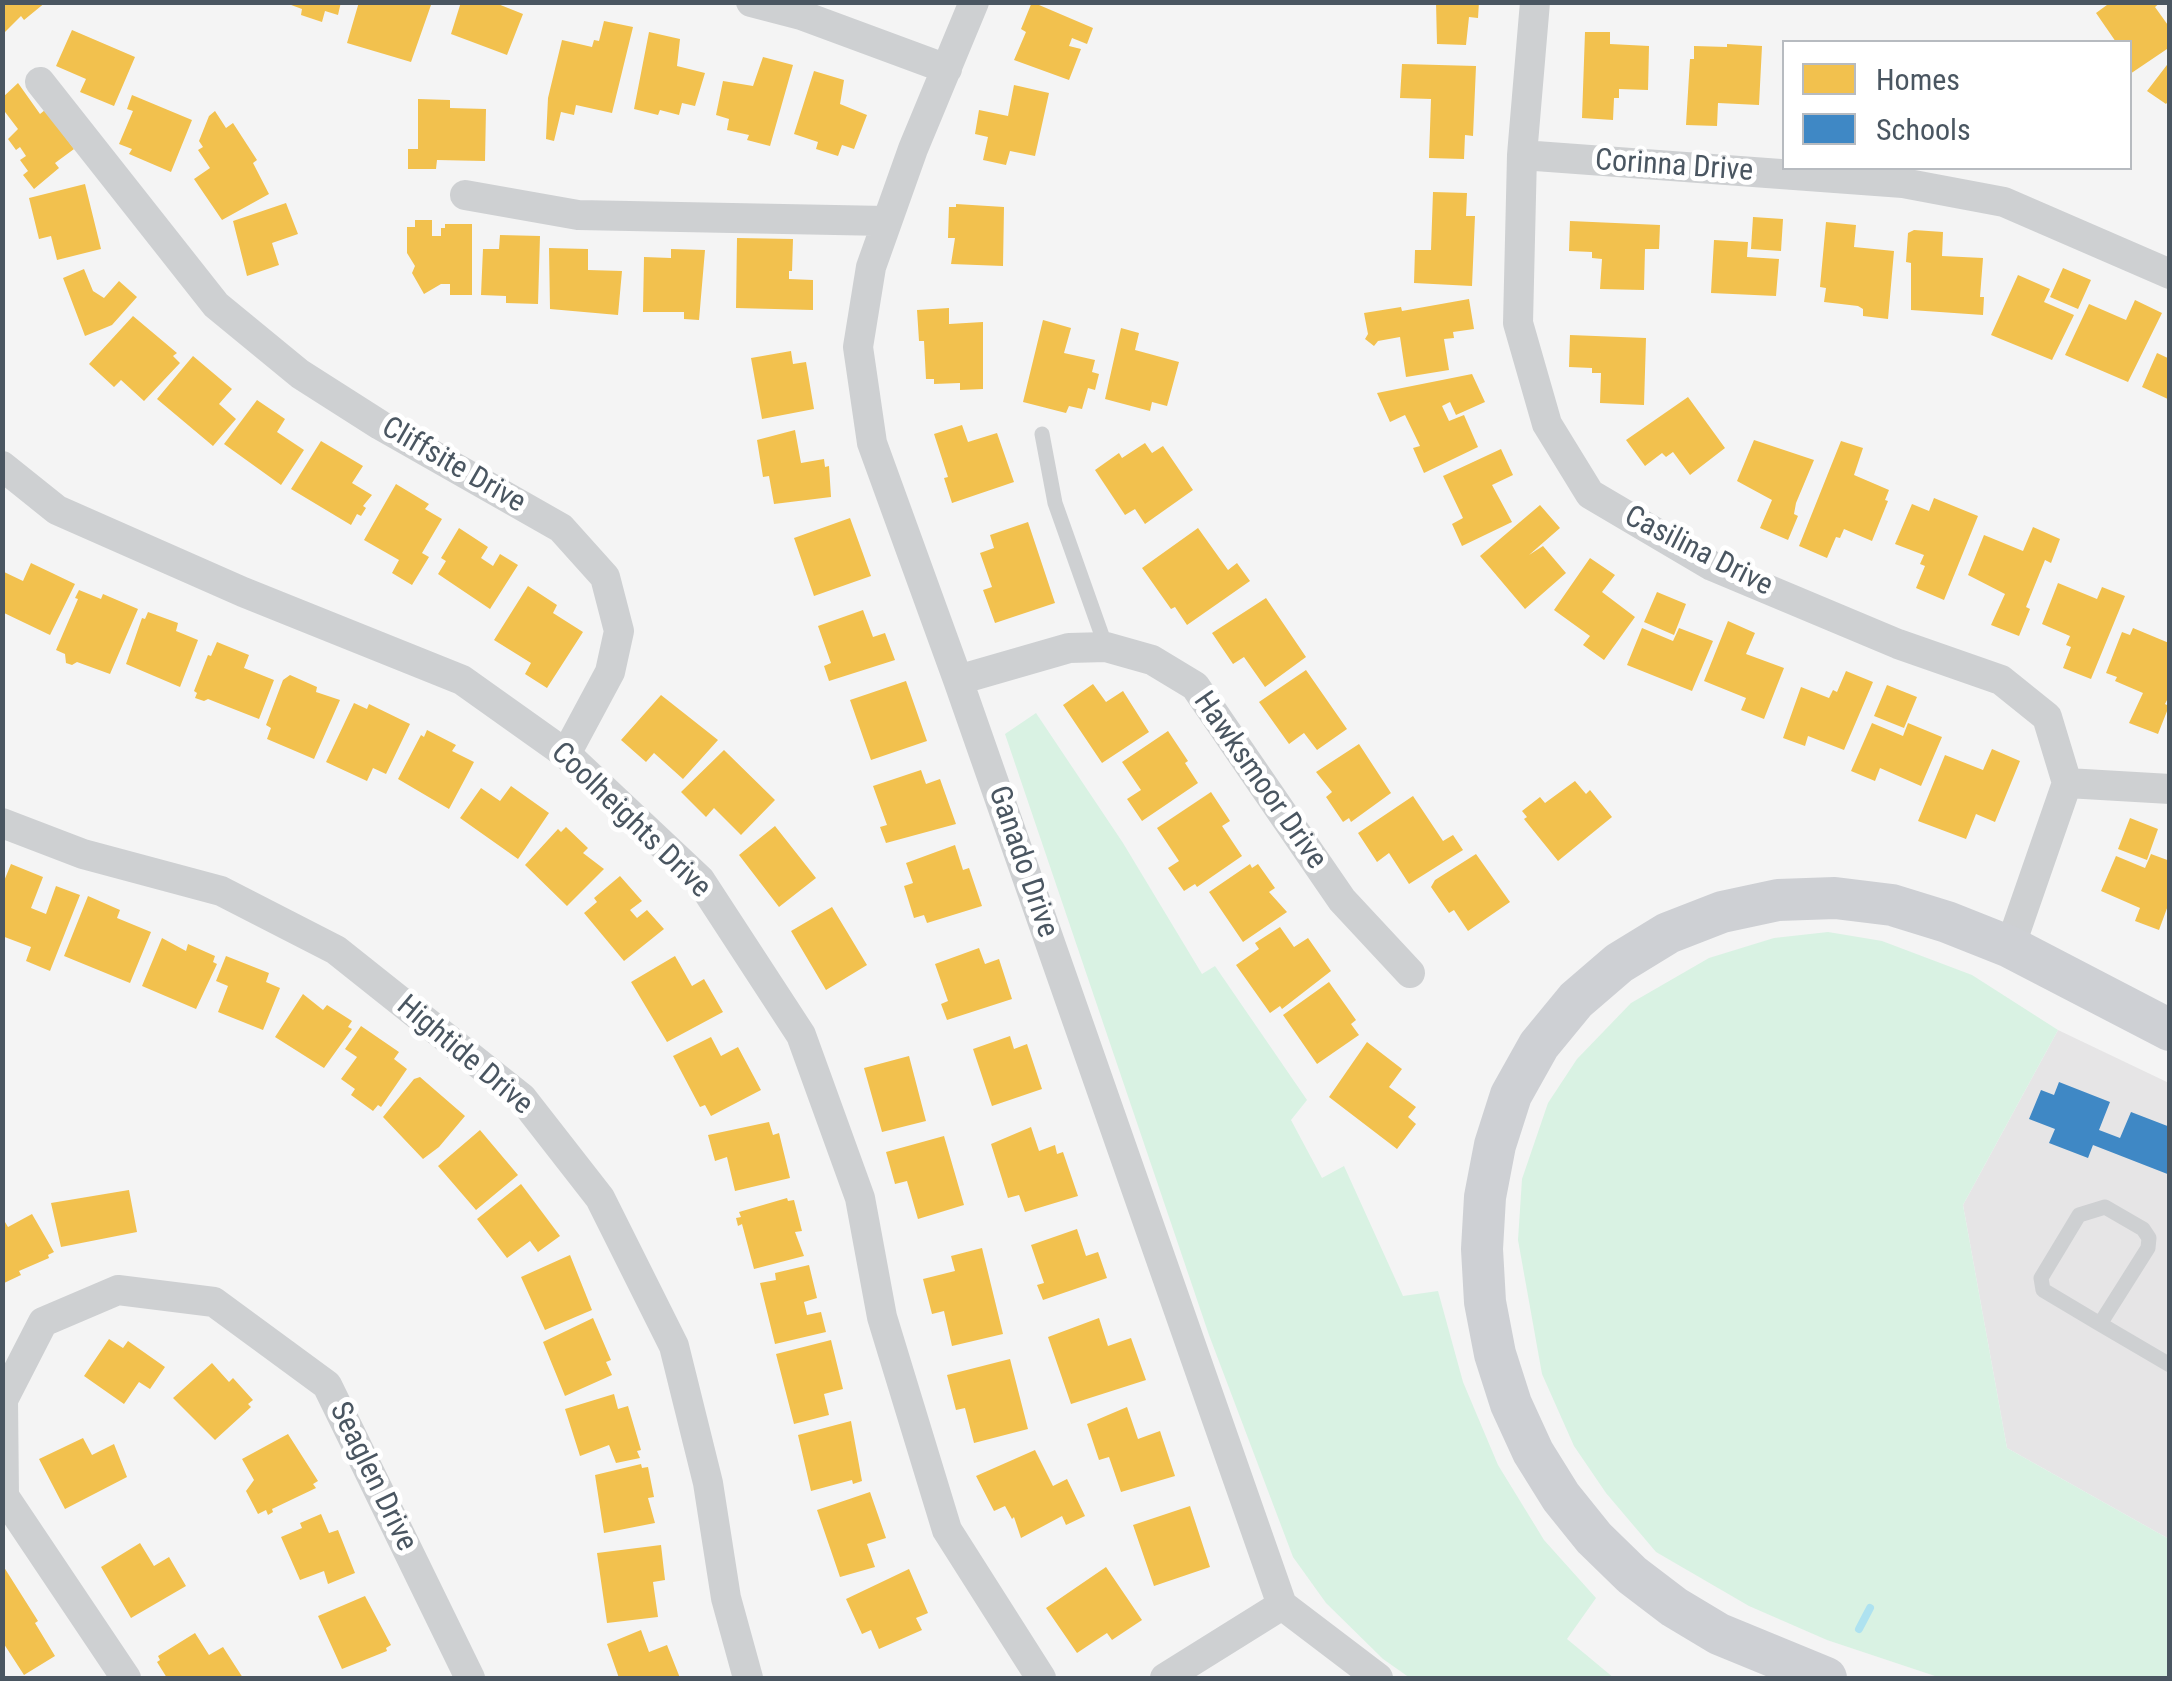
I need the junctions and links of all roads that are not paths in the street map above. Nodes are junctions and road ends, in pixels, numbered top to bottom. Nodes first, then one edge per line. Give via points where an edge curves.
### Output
1 (750, 2) edge
2 (974, 2) edge
3 (1534, 2) edge
4 (947, 68) junction
5 (40, 82) dead end
6 (1522, 155) junction
7 (465, 195) dead end
8 (886, 221) junction
9 (2170, 274) edge
10 (1042, 434) dead end
11 (2, 466) edge
12 (1106, 647) junction
13 (958, 680) junction
14 (566, 754) junction
15 (2067, 783) junction
16 (2170, 789) edge
17 (2, 823) edge
18 (2010, 948) junction
19 (1410, 973) dead end
20 (2170, 1030) edge
21 (2100, 1324) junction
22 (2170, 1365) edge
23 (1282, 1605) junction
24 (126, 1678) edge
25 (470, 1678) edge
26 (748, 1678) edge
27 (1041, 1678) edge
28 (1165, 1678) edge
29 (1378, 1678) edge
30 (1826, 1678) edge

1 - 4 street
2 - 4 street, Ganado Drive
3 - 6 street, Casilina Drive
4 - 8 street, Ganado Drive
5 - 14 street, Cliffsite Drive via 216,304 300,374 560,528 605,578 619,631 610,672
6 - 9 street, Corinna Drive via 1902,184 2004,202
6 - 15 street, Casilina Drive via 1518,323 1548,424 1590,494 1712,566 2001,680 2048,717
7 - 8 street via 578,215
8 - 13 street, Ganado Drive via 858,347 872,443
10 - 12 lane via 1055,503
11 - 14 street, Coolheights Drive via 57,510 462,680
12 - 13 street, Hawksmoor Drive via 1068,648
12 - 19 street, Hawksmoor Drive via 1152,660 1195,686 1342,900
13 - 23 street, Ganado Drive
14 - 27 street, Coolheights Drive via 700,880 801,1035 860,1198 882,1317 947,1530
15 - 16 street
15 - 18 street
17 - 26 street, Hightide Drive via 83,854 220,892 336,950 522,1098 600,1198 674,1346
18 - 20 street
18 - 30 street via 1892,905 1778,900 1722,912 1668,933 1576,1000 1511,1094 1495,1145 1485,1197 1485,1302 1511,1404 1533,1452 1561,1497 1632,1575 1719,1634
21 - 21 lane via 2149,1238 2105,1207 2078,1215 2041,1278 2042,1290
21 - 22 lane
23 - 28 street
23 - 29 street
24 - 25 street, Seaglen Drive via 4,1496 3,1400 42,1322 118,1290 214,1302 327,1384

